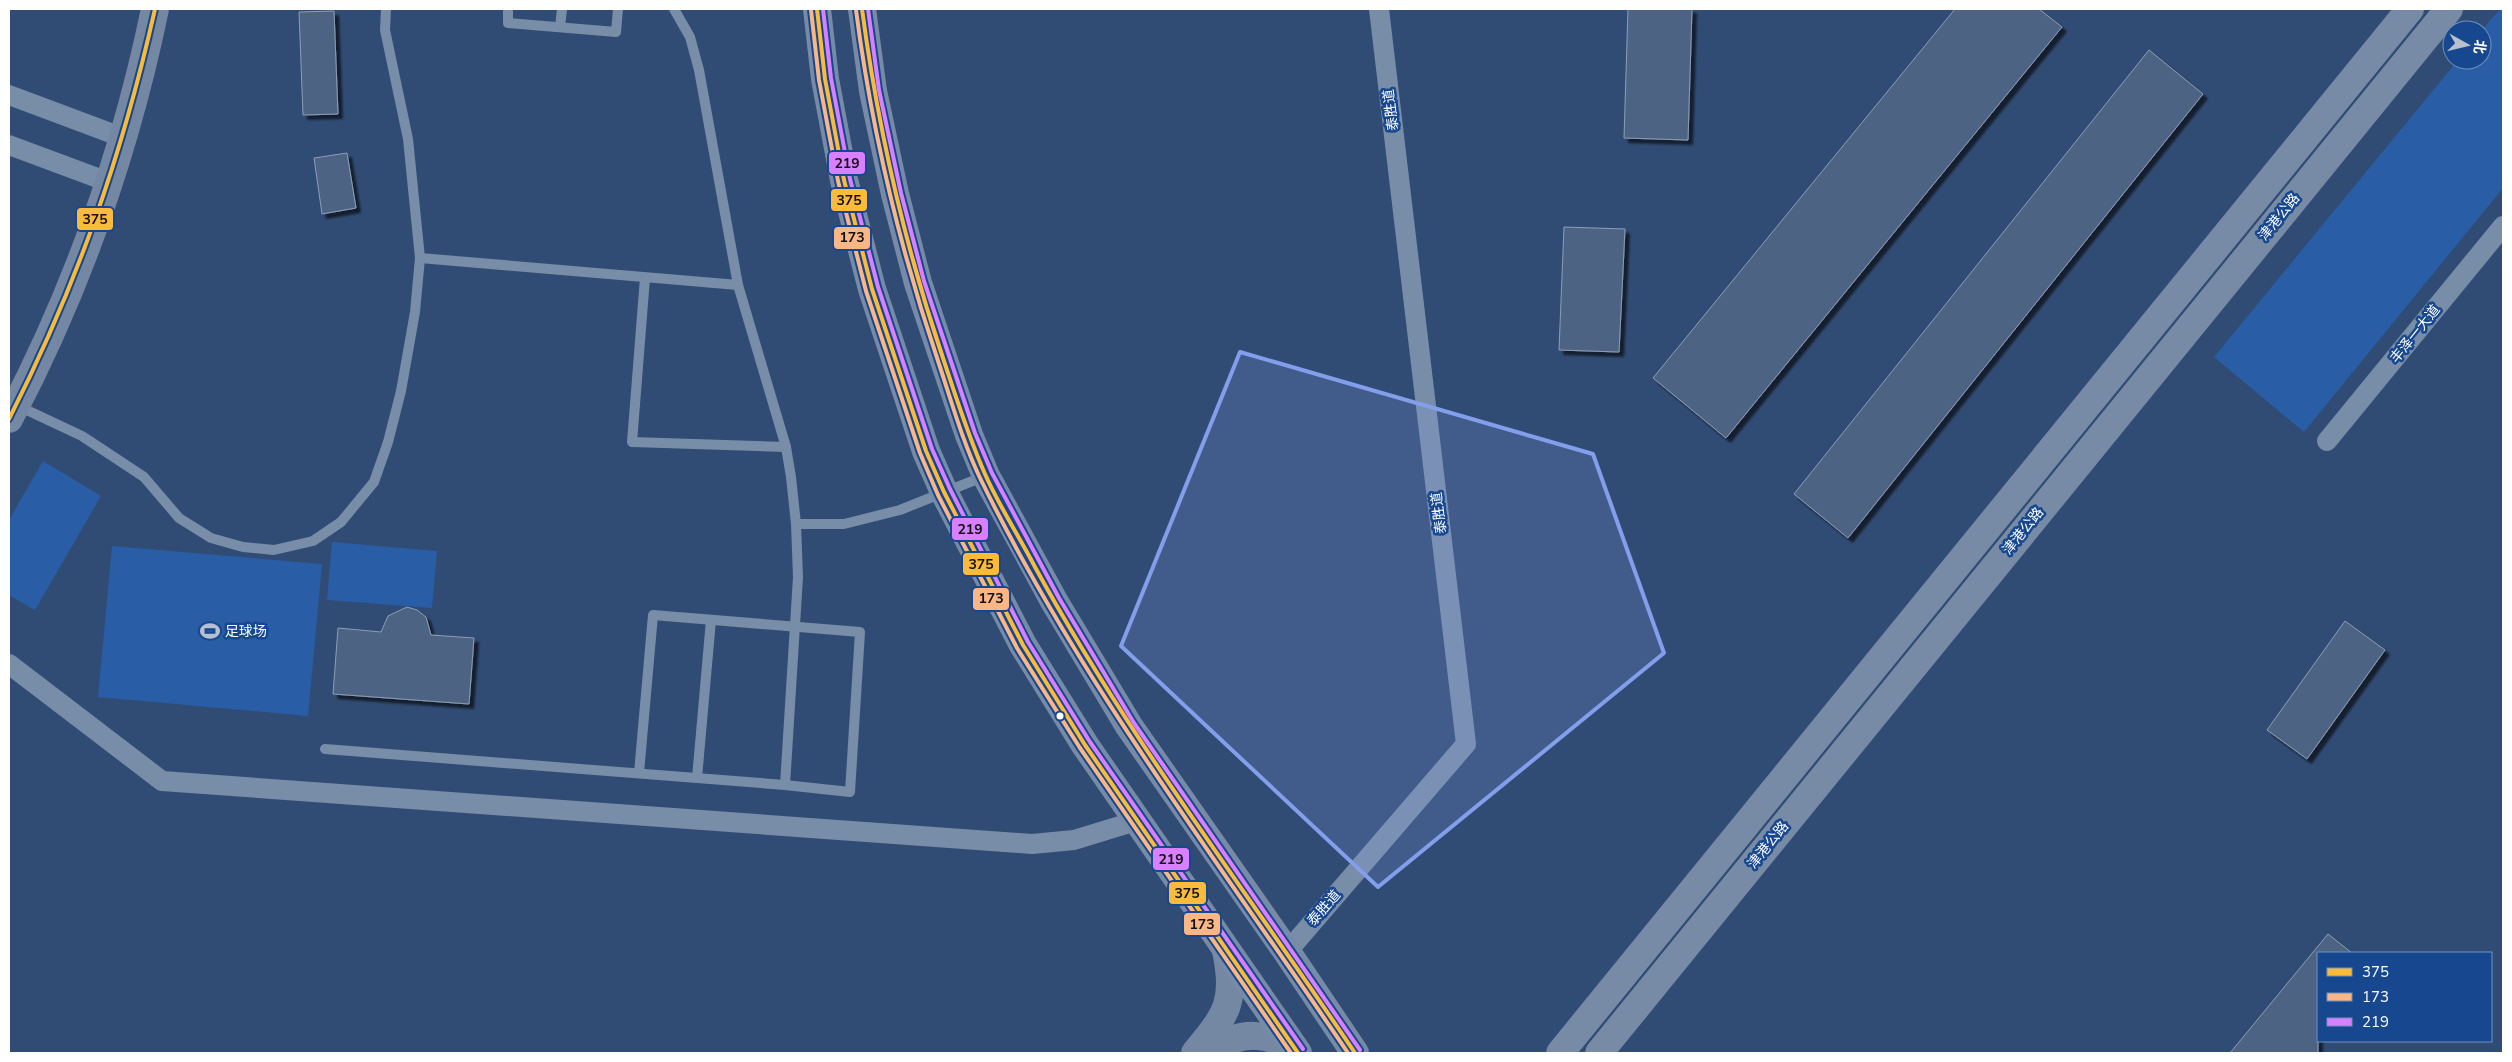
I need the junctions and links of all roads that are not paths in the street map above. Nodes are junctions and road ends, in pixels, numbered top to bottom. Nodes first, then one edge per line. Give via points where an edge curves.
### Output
1 (144, 9) edge
2 (155, 9) edge
3 (386, 9) edge
4 (508, 9) edge
5 (562, 9) edge
6 (618, 9) edge
7 (674, 9) edge
8 (817, 9) edge
9 (862, 9) edge
10 (1379, 9) edge
11 (2410, 9) edge
12 (2449, 9) edge
13 (560, 27) junction
14 (9, 95) edge
15 (118, 136) junction
16 (9, 145) edge
17 (104, 181) junction
18 (2503, 226) edge
19 (420, 258) junction
20 (646, 278) junction
21 (738, 286) junction
22 (11, 404) edge
23 (2327, 442) dead end
24 (786, 447) junction
25 (986, 476) junction
26 (944, 492) junction
27 (796, 524) junction
28 (711, 620) junction
29 (794, 626) junction
30 (9, 664) edge
31 (325, 749) dead end
32 (639, 774) junction
33 (697, 778) junction
34 (785, 785) junction
35 (1136, 821) junction
36 (1226, 950) junction
37 (1287, 952) junction
38 (1297, 1052) edge
39 (1195, 1053) edge
40 (1213, 1053) edge
41 (1355, 1053) edge
42 (1560, 1053) edge
43 (1599, 1053) edge

1 - 15 street
2 - 15 street
3 - 19 lane via 387,40 408,139
4 - 13 lane via 508,23
5 - 13 lane
6 - 13 lane via 616,32
7 - 21 lane via 690,36 699,70
8 - 26 main road via 825,79 844,180 872,289 926,451
9 - 25 main road via 894,194 915,274 962,416
10 - 37 street, 泰胜道 via 1466,744
11 - 42 main road
12 - 43 main road, 津港公路
14 - 15 street
15 - 17 street
16 - 17 street
17 - 22 street via 43,319
18 - 23 street, 丰泽一大道
19 - 20 lane
19 - 22 lane via 415,312 401,391 374,482 341,522 313,541 274,550 242,547 211,538 179,518 144,477 82,436
20 - 21 lane
20 - 24 lane via 632,442
21 - 24 lane
24 - 27 lane
25 - 26 lane
25 - 37 main road via 1054,601 1129,726
26 - 27 lane via 900,510 844,524
26 - 35 main road via 1023,644
27 - 29 lane via 798,577
28 - 29 lane
28 - 32 lane via 653,615
28 - 33 lane
29 - 34 lane
29 - 34 lane via 860,632 850,792
30 - 35 street via 162,781 1032,844 1074,840
31 - 32 lane
32 - 33 lane
33 - 34 lane
35 - 36 main road
36 - 38 main road
36 - 39 street via 1230,982 1227,1009
37 - 41 main road
38 - 40 street via 1284,1042 1258,1035 1230,1040

